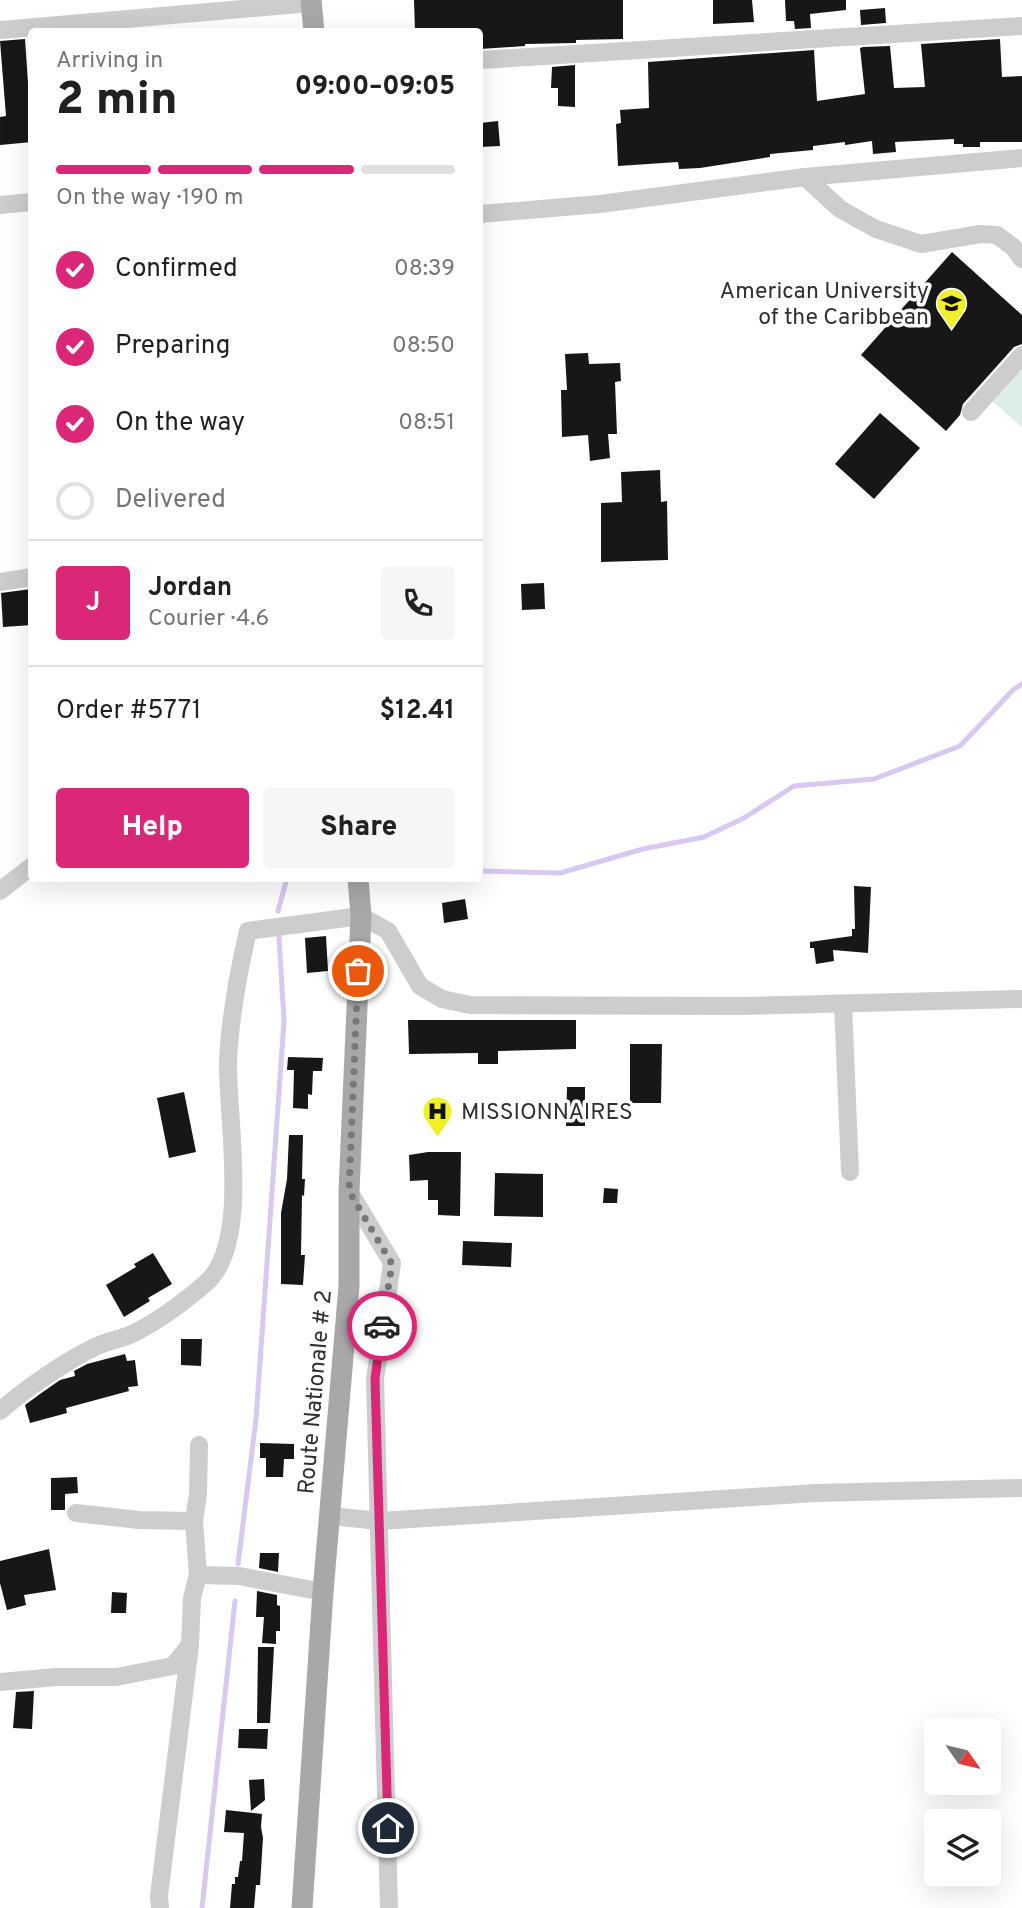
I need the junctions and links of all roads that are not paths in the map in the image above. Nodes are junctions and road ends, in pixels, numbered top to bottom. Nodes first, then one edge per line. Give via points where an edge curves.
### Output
1 (311, 2) edge
2 (1022, 26) edge
3 (314, 28) edge
4 (0, 30) edge
5 (483, 60) edge
6 (1022, 158) edge
7 (805, 177) junction
8 (28, 202) edge
9 (0, 205) edge
10 (483, 214) edge
11 (1022, 259) edge
12 (1022, 355) edge
13 (971, 412) dead end
14 (28, 578) edge
15 (0, 582) edge
16 (28, 869) edge
17 (358, 882) edge
18 (0, 891) edge
19 (360, 916) junction
20 (1022, 999) edge
21 (843, 1004) junction
22 (850, 1172) dead end
23 (349, 1191) junction
24 (0, 1411) edge
25 (199, 1445) dead end
26 (1022, 1488) edge
27 (76, 1513) dead end
28 (330, 1516) junction
29 (194, 1521) junction
30 (380, 1521) junction
31 (198, 1575) junction
32 (323, 1592) junction
33 (190, 1645) junction
34 (0, 1682) edge
35 (160, 1908) edge
36 (302, 1908) edge
37 (389, 1908) edge

1 - 3 main road
1 - 4 street
2 - 5 street
6 - 7 street
7 - 10 street via 600,204
7 - 11 street via 839,209 876,229 921,244 997,235
8 - 9 street
12 - 13 street
14 - 15 street
16 - 18 street
17 - 19 main road, Route Nationale # 2
19 - 21 street via 388,931 420,986 442,999 470,1005
19 - 23 main road, Route Nationale # 2
19 - 24 street via 248,931 235,988 229,1062 232,1216 222,1265 207,1282 160,1316 132,1334 96,1346
20 - 21 street
21 - 22 street
23 - 28 main road, Route Nationale # 2 via 349,1286
23 - 30 street via 392,1264 375,1379
25 - 29 street
26 - 30 street via 816,1493
27 - 29 street
28 - 30 street
28 - 32 main road, Route Nationale # 2
29 - 31 street
30 - 37 street
31 - 32 street via 239,1576
31 - 33 street
32 - 36 main road, Route Nationale # 2
33 - 34 street via 173,1666 116,1677
33 - 35 street

